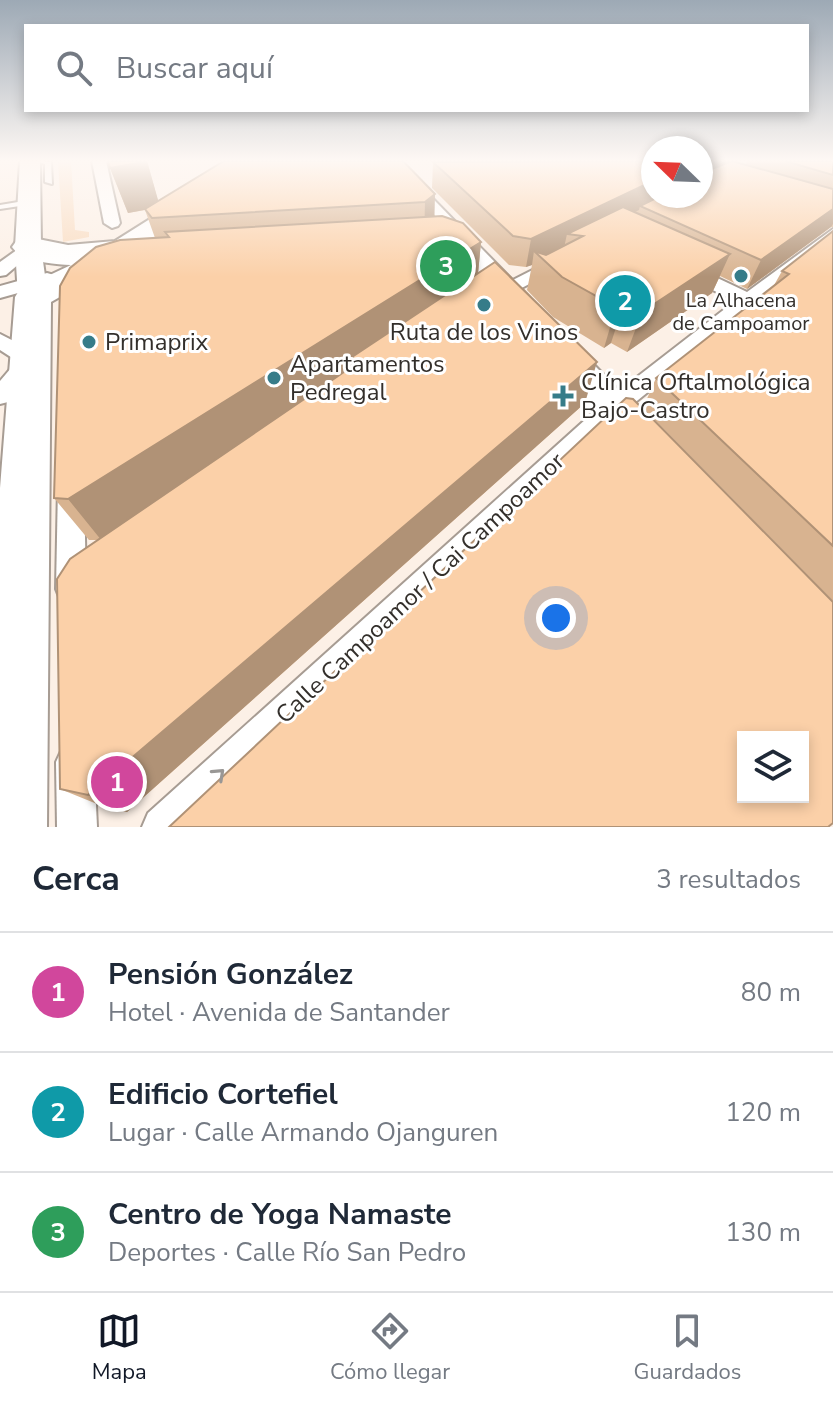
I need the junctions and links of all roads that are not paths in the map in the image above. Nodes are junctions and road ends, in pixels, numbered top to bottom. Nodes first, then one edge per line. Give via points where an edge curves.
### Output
1 (108, 200) edge
2 (203, 200) edge
3 (414, 200) edge
4 (30, 202) joint
5 (0, 207) edge
6 (833, 234) edge
7 (28, 247) junction
8 (572, 254) edge
9 (120, 256) junction
10 (664, 259) edge
11 (0, 271) edge
12 (493, 291) junction
13 (16, 295) edge
14 (749, 301) junction
15 (10, 365) edge
16 (614, 407) junction
17 (71, 456) edge
18 (670, 466) edge
19 (72, 628) edge
20 (74, 735) edge
21 (10, 827) edge
22 (77, 827) edge
23 (162, 827) edge

1 - 9 street
2 - 9 highway
3 - 12 street
4 - 5 lane
4 - 7 street
6 - 14 street, Calle Campoamor / Cai Campoamor
7 - 9 highway via 61,256
7 - 11 street
7 - 13 street
8 - 12 street
9 - 13 highway
9 - 15 highway via 67,300
10 - 14 street
12 - 16 street
13 - 15 highway
14 - 16 street, Calle Campoamor / Cai Campoamor
15 - 21 highway
16 - 18 street
23 -> 16 street, Calle Campoamor / Cai Campoamor
17 - 19 street via 84,574
20 - 22 street

